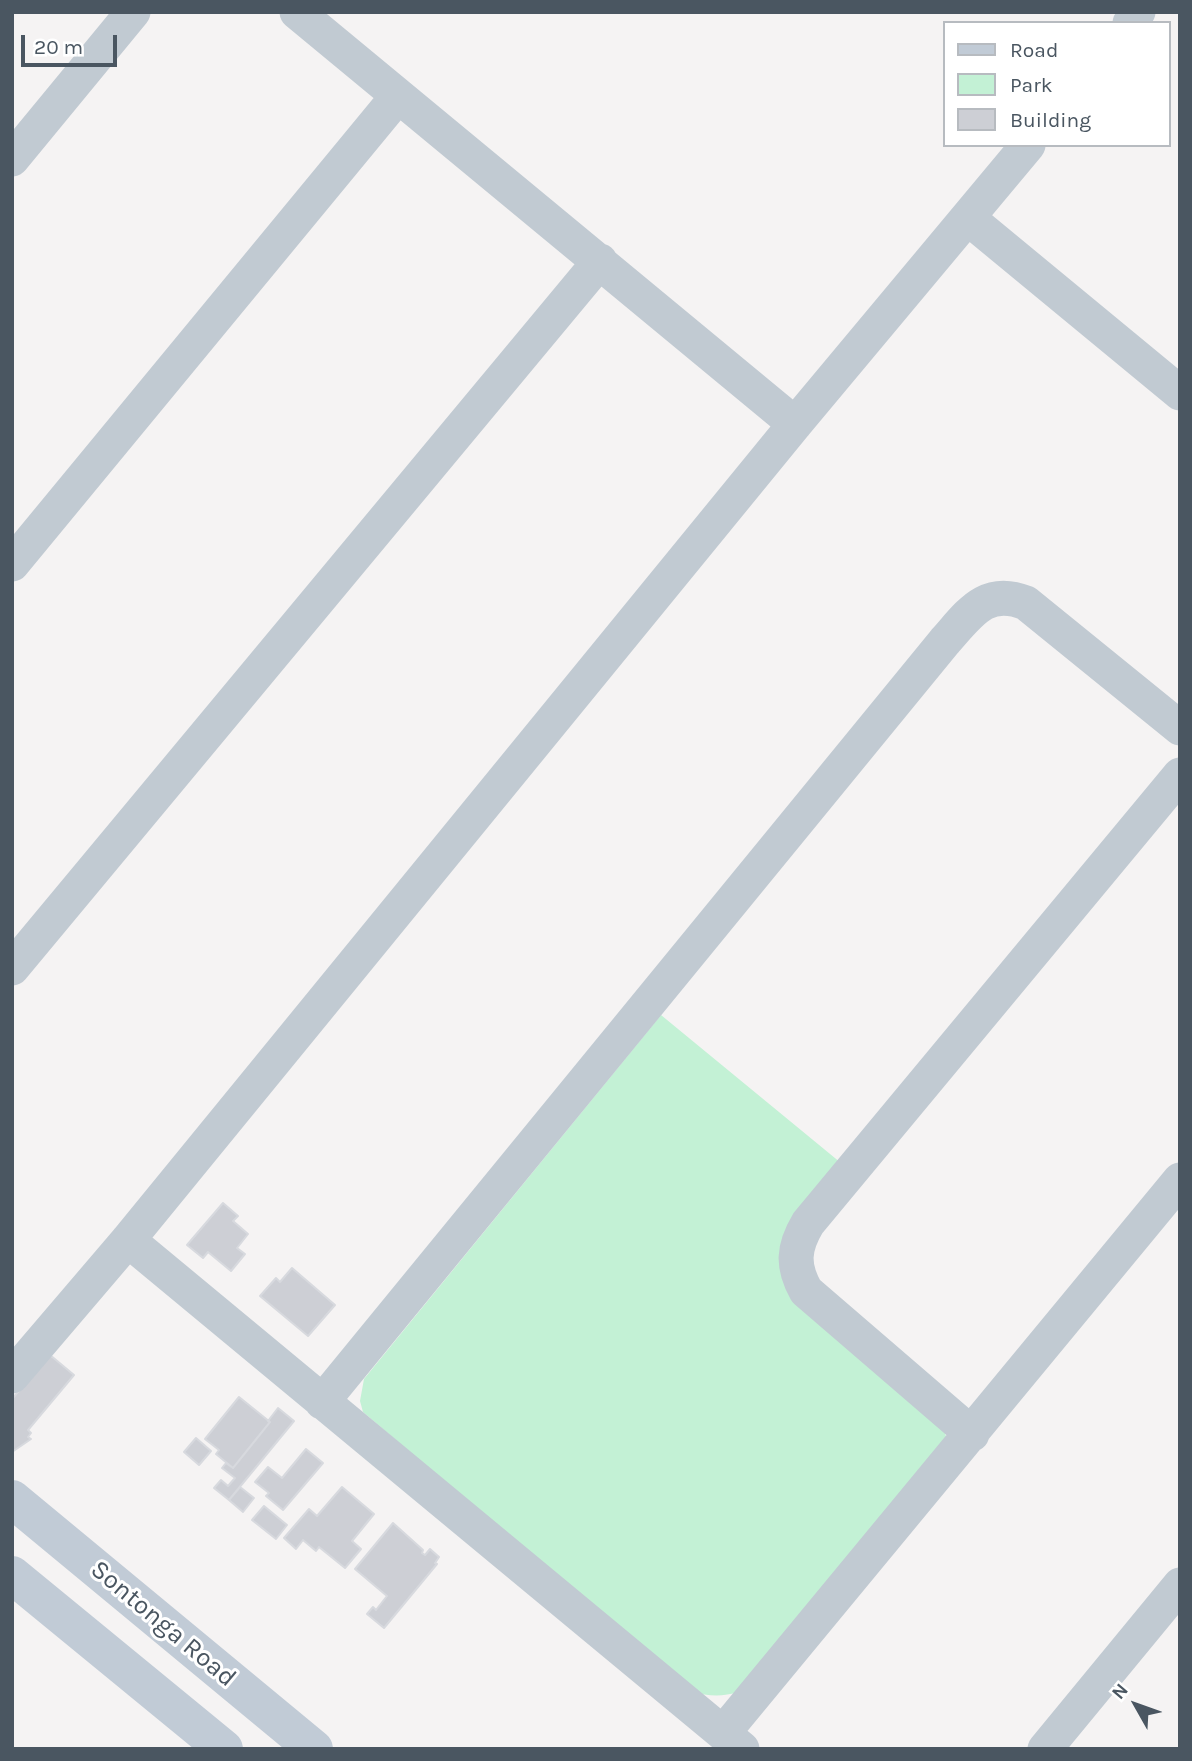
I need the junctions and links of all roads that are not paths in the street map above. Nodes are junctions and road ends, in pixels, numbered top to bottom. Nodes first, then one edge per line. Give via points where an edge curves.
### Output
1 (134, 12) edge
2 (298, 12) edge
3 (398, 96) junction
4 (1026, 147) edge
5 (12, 159) edge
6 (968, 218) junction
7 (600, 261) junction
8 (1180, 393) edge
9 (795, 424) junction
10 (12, 564) edge
11 (1180, 728) edge
12 (1180, 775) edge
13 (12, 968) edge
14 (1180, 1180) edge
15 (128, 1240) junction
16 (12, 1376) edge
17 (322, 1402) junction
18 (972, 1434) junction
19 (12, 1499) edge
20 (12, 1575) edge
21 (1180, 1585) edge
22 (732, 1741) edge
23 (224, 1749) edge
24 (314, 1749) edge
25 (1045, 1749) edge

1 - 5 street
2 - 3 street
3 - 7 street
3 - 10 street
4 - 6 street
6 - 8 street
6 - 9 street
7 - 9 street
7 - 13 street
9 - 15 street
11 - 17 street via 1026,603 1010,597 992,598 977,607 944,641
12 - 18 street via 808,1223 797,1244 795,1263 807,1291
14 - 18 street
15 - 16 street
15 - 17 street
17 - 22 street
18 - 22 street
19 - 24 main road, Sontonga Road
20 - 23 main road
21 - 25 street

